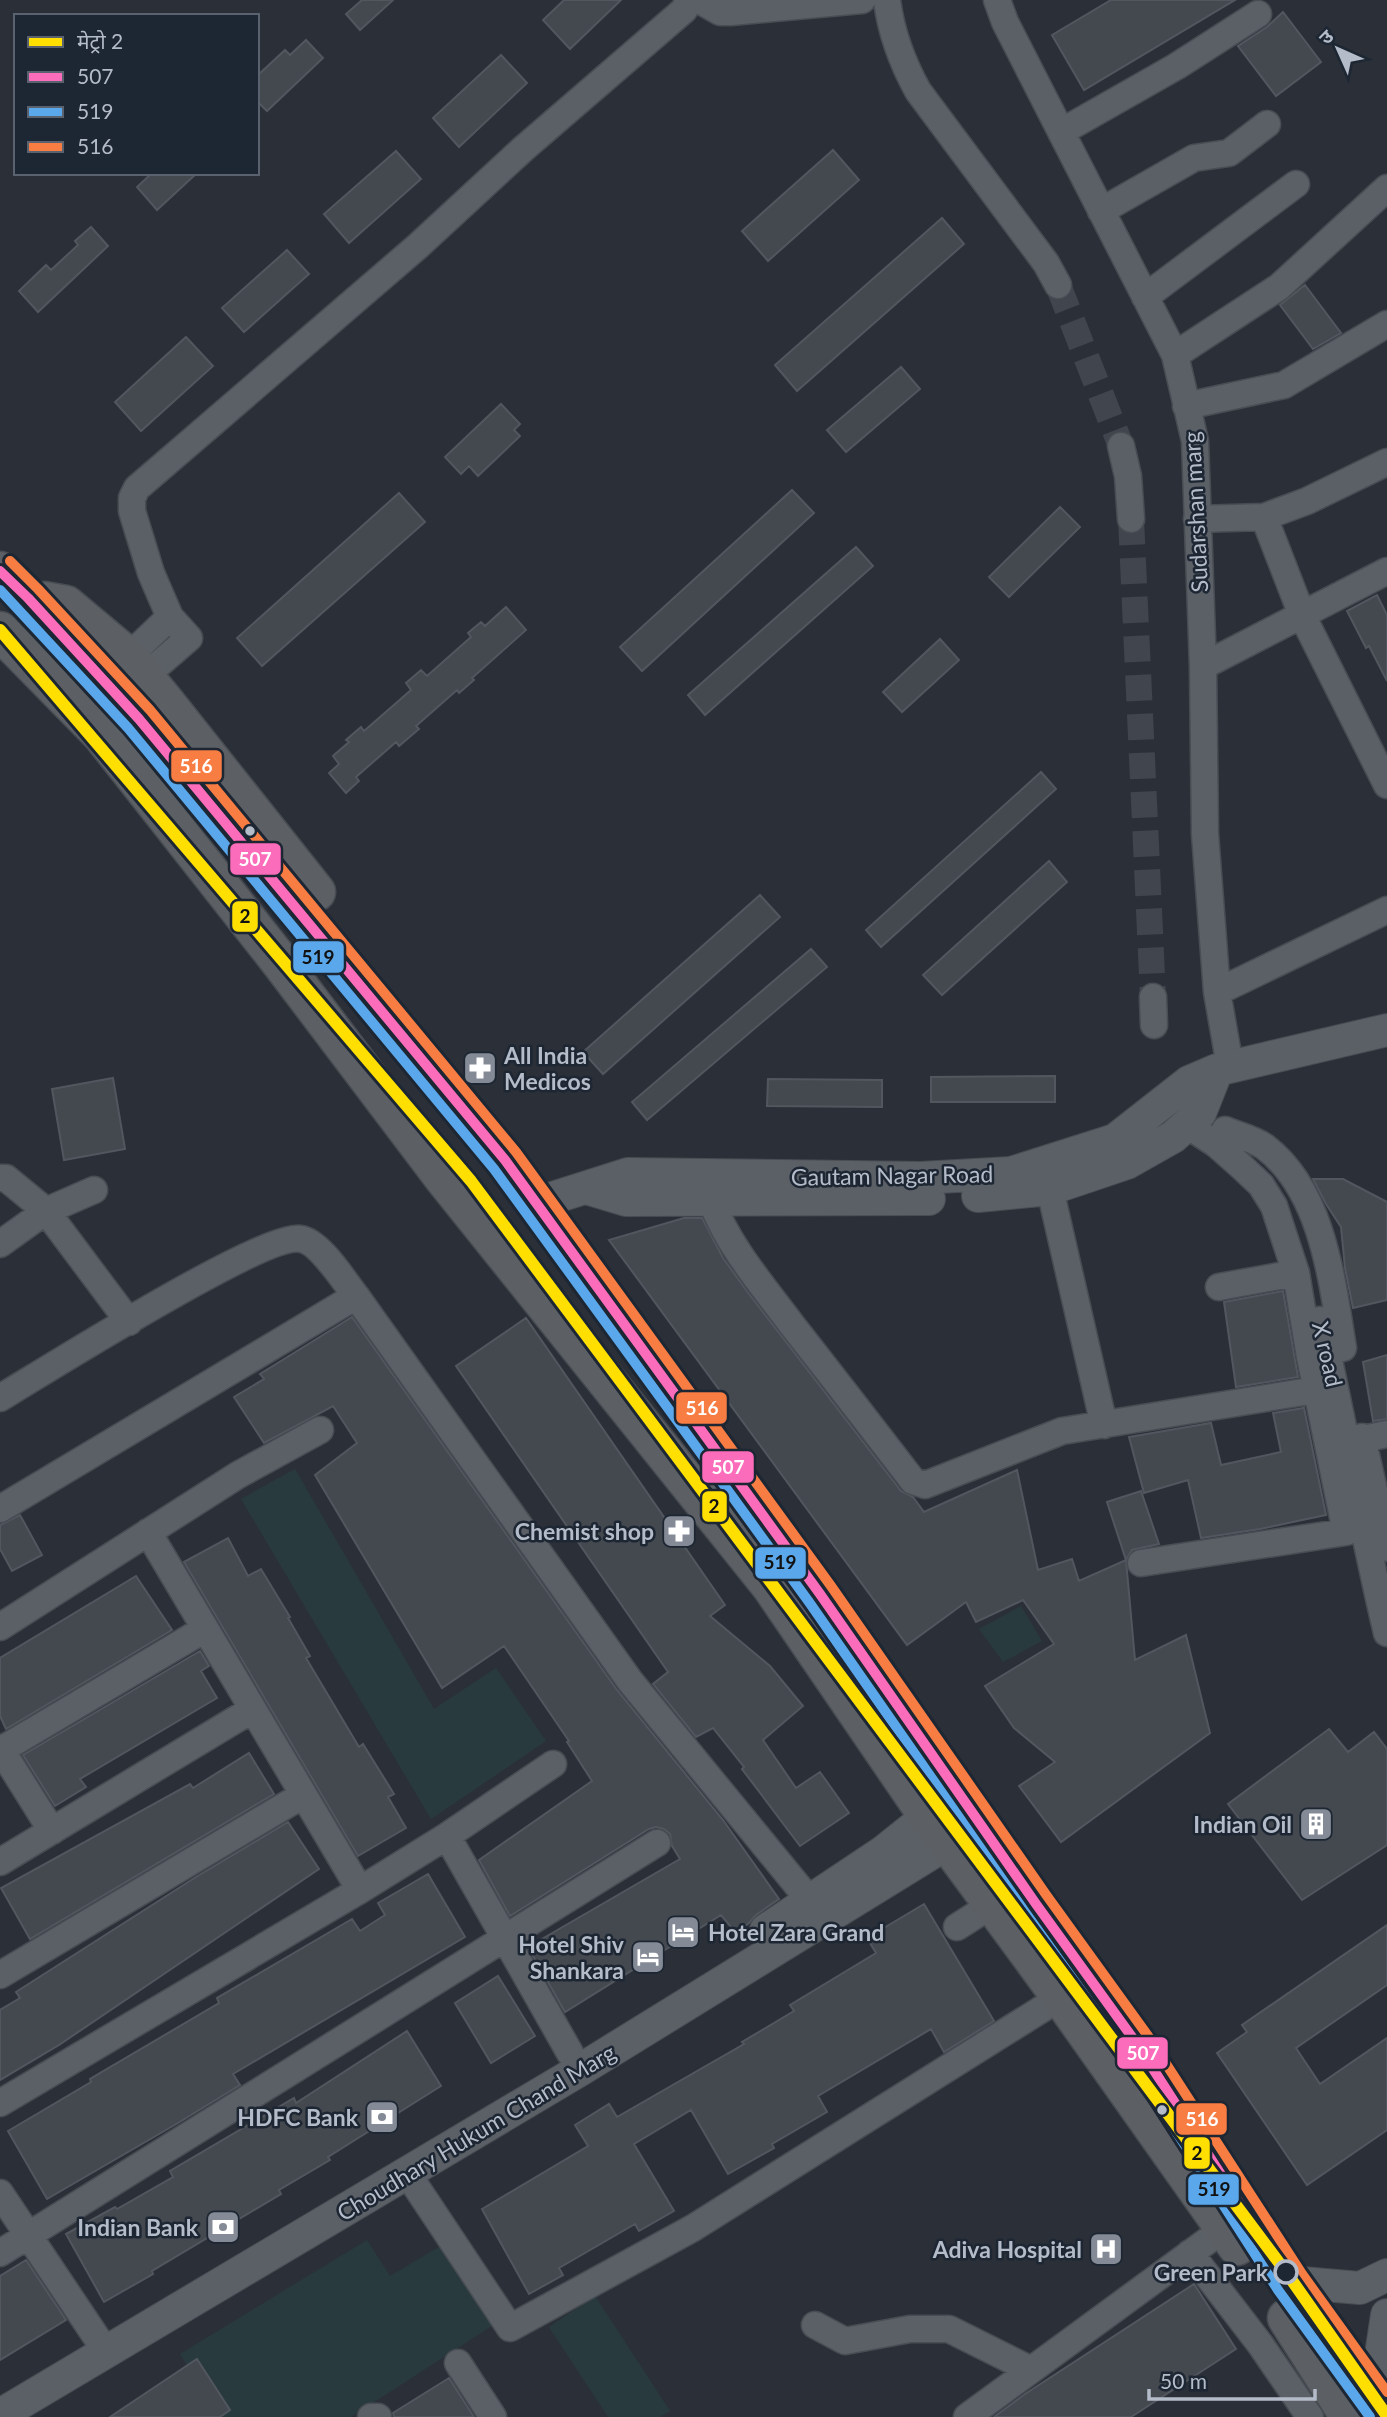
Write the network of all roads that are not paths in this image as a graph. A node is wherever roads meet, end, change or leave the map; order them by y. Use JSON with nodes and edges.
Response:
{"nodes":[{"id":1,"x":688,"y":0,"type":"edge"},
{"id":2,"x":699,"y":0,"type":"edge"},
{"id":3,"x":862,"y":0,"type":"edge"},
{"id":4,"x":887,"y":0,"type":"edge"},
{"id":5,"x":997,"y":0,"type":"edge"},
{"id":6,"x":1258,"y":14,"type":"dead end"},
{"id":7,"x":1267,"y":124,"type":"dead end"},
{"id":8,"x":1061,"y":132,"type":"junction"},
{"id":9,"x":1296,"y":184,"type":"dead end"},
{"id":10,"x":1387,"y":188,"type":"edge"},
{"id":11,"x":1101,"y":211,"type":"junction"},
{"id":12,"x":1058,"y":285,"type":"tunnel mouth"},
{"id":13,"x":1145,"y":297,"type":"junction"},
{"id":14,"x":1384,"y":332,"type":"edge"},
{"id":15,"x":1175,"y":355,"type":"junction"},
{"id":16,"x":1186,"y":406,"type":"junction"},
{"id":17,"x":1121,"y":446,"type":"tunnel mouth"},
{"id":18,"x":1387,"y":462,"type":"edge"},
{"id":19,"x":1264,"y":517,"type":"junction"},
{"id":20,"x":1131,"y":519,"type":"tunnel mouth"},
{"id":21,"x":1197,"y":519,"type":"junction"},
{"id":22,"x":0,"y":571,"type":"edge"},
{"id":23,"x":1387,"y":571,"type":"edge"},
{"id":24,"x":28,"y":598,"type":"junction"},
{"id":25,"x":1301,"y":615,"type":"junction"},
{"id":26,"x":170,"y":617,"type":"junction"},
{"id":27,"x":0,"y":631,"type":"edge"},
{"id":28,"x":1203,"y":666,"type":"junction"},
{"id":29,"x":145,"y":678,"type":"junction"},
{"id":30,"x":172,"y":760,"type":"junction"},
{"id":31,"x":1387,"y":785,"type":"edge"},
{"id":32,"x":1387,"y":910,"type":"edge"},
{"id":33,"x":1217,"y":992,"type":"junction"},
{"id":34,"x":1153,"y":997,"type":"tunnel mouth"},
{"id":35,"x":1154,"y":1025,"type":"dead end"},
{"id":36,"x":1387,"y":1030,"type":"edge"},
{"id":37,"x":1223,"y":1068,"type":"junction"},
{"id":38,"x":1204,"y":1123,"type":"junction"},
{"id":39,"x":490,"y":1143,"type":"junction"},
{"id":40,"x":0,"y":1178,"type":"edge"},
{"id":41,"x":586,"y":1188,"type":"junction"},
{"id":42,"x":1049,"y":1189,"type":"junction"},
{"id":43,"x":94,"y":1191,"type":"dead end"},
{"id":44,"x":711,"y":1200,"type":"junction"},
{"id":45,"x":537,"y":1203,"type":"junction"},
{"id":46,"x":46,"y":1212,"type":"junction"},
{"id":47,"x":0,"y":1244,"type":"edge"},
{"id":48,"x":1296,"y":1273,"type":"junction"},
{"id":49,"x":1219,"y":1287,"type":"dead end"},
{"id":50,"x":356,"y":1296,"type":"junction"},
{"id":51,"x":129,"y":1322,"type":"junction"},
{"id":52,"x":1316,"y":1390,"type":"junction"},
{"id":53,"x":0,"y":1398,"type":"edge"},
{"id":54,"x":1104,"y":1425,"type":"junction"},
{"id":55,"x":320,"y":1430,"type":"dead end"},
{"id":56,"x":1375,"y":1437,"type":"edge"},
{"id":57,"x":0,"y":1509,"type":"edge"},
{"id":58,"x":148,"y":1532,"type":"junction"},
{"id":59,"x":1387,"y":1548,"type":"edge"},
{"id":60,"x":1141,"y":1563,"type":"dead end"},
{"id":61,"x":0,"y":1627,"type":"edge"},
{"id":62,"x":205,"y":1629,"type":"junction"},
{"id":63,"x":1387,"y":1633,"type":"edge"},
{"id":64,"x":253,"y":1709,"type":"junction"},
{"id":65,"x":1,"y":1749,"type":"edge"},
{"id":66,"x":553,"y":1764,"type":"dead end"},
{"id":67,"x":303,"y":1795,"type":"junction"},
{"id":68,"x":938,"y":1829,"type":"junction"},
{"id":69,"x":52,"y":1831,"type":"junction"},
{"id":70,"x":447,"y":1836,"type":"junction"},
{"id":71,"x":657,"y":1843,"type":"dead end"},
{"id":72,"x":0,"y":1862,"type":"edge"},
{"id":73,"x":360,"y":1890,"type":"junction"},
{"id":74,"x":811,"y":1902,"type":"junction"},
{"id":75,"x":993,"y":1904,"type":"junction"},
{"id":76,"x":957,"y":1927,"type":"dead end"},
{"id":77,"x":504,"y":1936,"type":"junction"},
{"id":78,"x":0,"y":1975,"type":"edge"},
{"id":79,"x":1061,"y":1997,"type":"junction"},
{"id":80,"x":570,"y":2053,"type":"junction"},
{"id":81,"x":0,"y":2103,"type":"edge"},
{"id":82,"x":408,"y":2173,"type":"junction"},
{"id":83,"x":0,"y":2193,"type":"edge"},
{"id":84,"x":1225,"y":2228,"type":"junction"},
{"id":85,"x":29,"y":2236,"type":"junction"},
{"id":86,"x":0,"y":2253,"type":"edge"},
{"id":87,"x":1190,"y":2253,"type":"junction"},
{"id":88,"x":1387,"y":2275,"type":"edge"},
{"id":89,"x":1290,"y":2281,"type":"junction"},
{"id":90,"x":1387,"y":2315,"type":"edge"},
{"id":91,"x":814,"y":2325,"type":"dead end"},
{"id":92,"x":101,"y":2344,"type":"junction"},
{"id":93,"x":458,"y":2362,"type":"dead end"},
{"id":94,"x":1031,"y":2370,"type":"junction"},
{"id":95,"x":0,"y":2391,"type":"edge"},
{"id":96,"x":1373,"y":2414,"type":"edge"},
{"id":97,"x":0,"y":2415,"type":"edge"},
{"id":98,"x":371,"y":2417,"type":"edge"},
{"id":99,"x":378,"y":2417,"type":"edge"},
{"id":100,"x":493,"y":2417,"type":"edge"},
{"id":101,"x":967,"y":2417,"type":"edge"},
{"id":102,"x":1310,"y":2417,"type":"edge"}],
"edges":[{"from":1,"to":26,"type":"street"},
{"from":2,"to":3,"type":"street"},
{"from":4,"to":12,"type":"street"},
{"from":5,"to":8,"type":"street","name":"Sudarshan marg"},
{"from":6,"to":8,"type":"street"},
{"from":7,"to":11,"type":"street"},
{"from":8,"to":11,"type":"street","name":"Sudarshan marg"},
{"from":9,"to":13,"type":"street"},
{"from":10,"to":15,"type":"street"},
{"from":11,"to":13,"type":"street","name":"Sudarshan marg"},
{"from":13,"to":15,"type":"street","name":"Sudarshan marg"},
{"from":14,"to":16,"type":"street"},
{"from":15,"to":16,"type":"street","name":"Sudarshan marg"},
{"from":16,"to":21,"type":"street","name":"Sudarshan marg"},
{"from":17,"to":20,"type":"street"},
{"from":18,"to":19,"type":"street"},
{"from":19,"to":21,"type":"street"},
{"from":19,"to":25,"type":"street"},
{"from":21,"to":28,"type":"street","name":"Sudarshan marg"},
{"from":22,"to":24,"type":"highway"},
{"from":23,"to":25,"type":"street"},
{"from":24,"to":29,"type":"highway"},
{"from":24,"to":30,"type":"highway"},
{"from":25,"to":28,"type":"street"},
{"from":25,"to":31,"type":"street"},
{"from":26,"to":29,"type":"street"},
{"from":26,"to":29,"type":"street"},
{"from":27,"to":68,"type":"highway"},
{"from":28,"to":33,"type":"street","name":"Sudarshan marg"},
{"from":29,"to":30,"type":"highway"},
{"from":29,"to":39,"type":"highway"},
{"from":30,"to":39,"type":"highway"},
{"from":32,"to":33,"type":"street"},
{"from":33,"to":37,"type":"street","name":"Sudarshan marg"},
{"from":34,"to":35,"type":"street"},
{"from":36,"to":37,"type":"street","name":"Gautam Nagar Road"},
{"from":37,"to":38,"type":"street"},
{"from":37,"to":41,"type":"street","name":"Gautam Nagar Road"},
{"from":38,"to":42,"type":"street"},
{"from":38,"to":48,"type":"street"},
{"from":38,"to":56,"type":"street"},
{"from":38,"to":63,"type":"street","name":"X road"},
{"from":39,"to":45,"type":"highway"},
{"from":40,"to":46,"type":"street"},
{"from":41,"to":44,"type":"street"},
{"from":41,"to":45,"type":"street","name":"Gautam Nagar Road"},
{"from":42,"to":44,"type":"street"},
{"from":42,"to":54,"type":"street"},
{"from":43,"to":46,"type":"street"},
{"from":44,"to":54,"type":"street"},
{"from":45,"to":89,"type":"highway"},
{"from":46,"to":47,"type":"street"},
{"from":46,"to":51,"type":"street"},
{"from":48,"to":49,"type":"street"},
{"from":48,"to":52,"type":"street"},
{"from":50,"to":51,"type":"street"},
{"from":50,"to":57,"type":"street"},
{"from":50,"to":74,"type":"street"},
{"from":51,"to":53,"type":"street"},
{"from":52,"to":54,"type":"street"},
{"from":52,"to":60,"type":"street"},
{"from":55,"to":58,"type":"street"},
{"from":56,"to":59,"type":"street"},
{"from":58,"to":61,"type":"street"},
{"from":58,"to":62,"type":"street"},
{"from":62,"to":64,"type":"street"},
{"from":62,"to":65,"type":"street"},
{"from":64,"to":67,"type":"street"},
{"from":64,"to":69,"type":"street"},
{"from":65,"to":69,"type":"street"},
{"from":66,"to":70,"type":"street"},
{"from":67,"to":73,"type":"street"},
{"from":67,"to":78,"type":"street"},
{"from":68,"to":74,"type":"street","name":"Choudhary Hukum Chand Marg"},
{"from":68,"to":75,"type":"highway"},
{"from":68,"to":82,"type":"street","name":"Choudhary Hukum Chand Marg"},
{"from":69,"to":72,"type":"street"},
{"from":70,"to":73,"type":"street"},
{"from":70,"to":77,"type":"street"},
{"from":71,"to":77,"type":"street"},
{"from":73,"to":81,"type":"street"},
{"from":74,"to":80,"type":"street","name":"Choudhary Hukum Chand Marg"},
{"from":75,"to":76,"type":"street"},
{"from":75,"to":79,"type":"highway"},
{"from":77,"to":80,"type":"street"},
{"from":77,"to":85,"type":"street"},
{"from":79,"to":82,"type":"street"},
{"from":79,"to":84,"type":"highway"},
{"from":80,"to":92,"type":"street","name":"Choudhary Hukum Chand Marg"},
{"from":82,"to":92,"type":"street","name":"Choudhary Hukum Chand Marg"},
{"from":83,"to":85,"type":"street"},
{"from":84,"to":87,"type":"street"},
{"from":84,"to":96,"type":"highway"},
{"from":85,"to":86,"type":"street"},
{"from":85,"to":92,"type":"street"},
{"from":87,"to":94,"type":"street"},
{"from":87,"to":102,"type":"street"},
{"from":88,"to":89,"type":"street"},
{"from":89,"to":96,"type":"highway"},
{"from":90,"to":96,"type":"street"},
{"from":91,"to":94,"type":"street"},
{"from":92,"to":95,"type":"street","name":"Choudhary Hukum Chand Marg"},
{"from":92,"to":97,"type":"street","name":"Choudhary Hukum Chand Marg"},
{"from":93,"to":100,"type":"street"},
{"from":94,"to":101,"type":"street"},
{"from":98,"to":99,"type":"street"}]}
